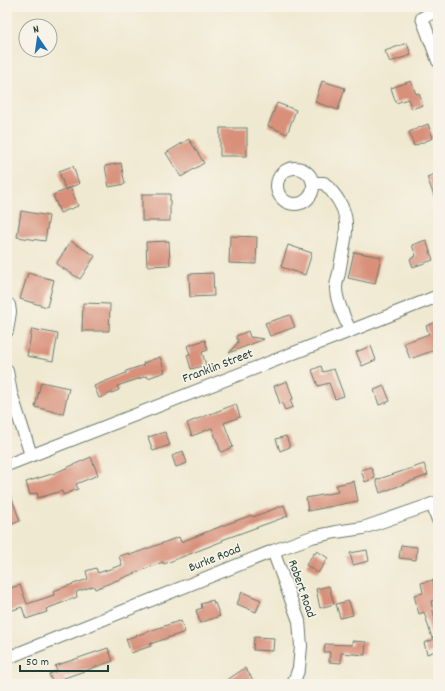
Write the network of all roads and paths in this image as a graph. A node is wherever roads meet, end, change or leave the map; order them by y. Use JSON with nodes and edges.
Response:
{"nodes":[{"id":1,"x":438,"y":10,"type":"edge"},
{"id":2,"x":438,"y":61,"type":"edge"},
{"id":3,"x":313,"y":183,"type":"dead end"},
{"id":4,"x":438,"y":296,"type":"edge"},
{"id":5,"x":7,"y":305,"type":"edge"},
{"id":6,"x":7,"y":328,"type":"edge"},
{"id":7,"x":350,"y":331,"type":"junction"},
{"id":8,"x":7,"y":371,"type":"edge"},
{"id":9,"x":31,"y":455,"type":"junction"},
{"id":10,"x":7,"y":465,"type":"edge"},
{"id":11,"x":435,"y":503,"type":"edge"},
{"id":12,"x":438,"y":520,"type":"edge"},
{"id":13,"x":273,"y":551,"type":"junction"},
{"id":14,"x":7,"y":658,"type":"edge"},
{"id":15,"x":293,"y":684,"type":"edge"}],
"edges":[{"from":1,"to":2,"type":"street"},
{"from":3,"to":7,"type":"street"},
{"from":4,"to":7,"type":"street","name":"Franklin Street"},
{"from":5,"to":6,"type":"street"},
{"from":7,"to":9,"type":"street","name":"Franklin Street"},
{"from":8,"to":9,"type":"street"},
{"from":9,"to":10,"type":"street","name":"Franklin Street"},
{"from":11,"to":12,"type":"street"},
{"from":11,"to":13,"type":"street","name":"Burke Road"},
{"from":13,"to":14,"type":"street","name":"Burke Road"},
{"from":13,"to":15,"type":"street","name":"Robert Road"}]}
